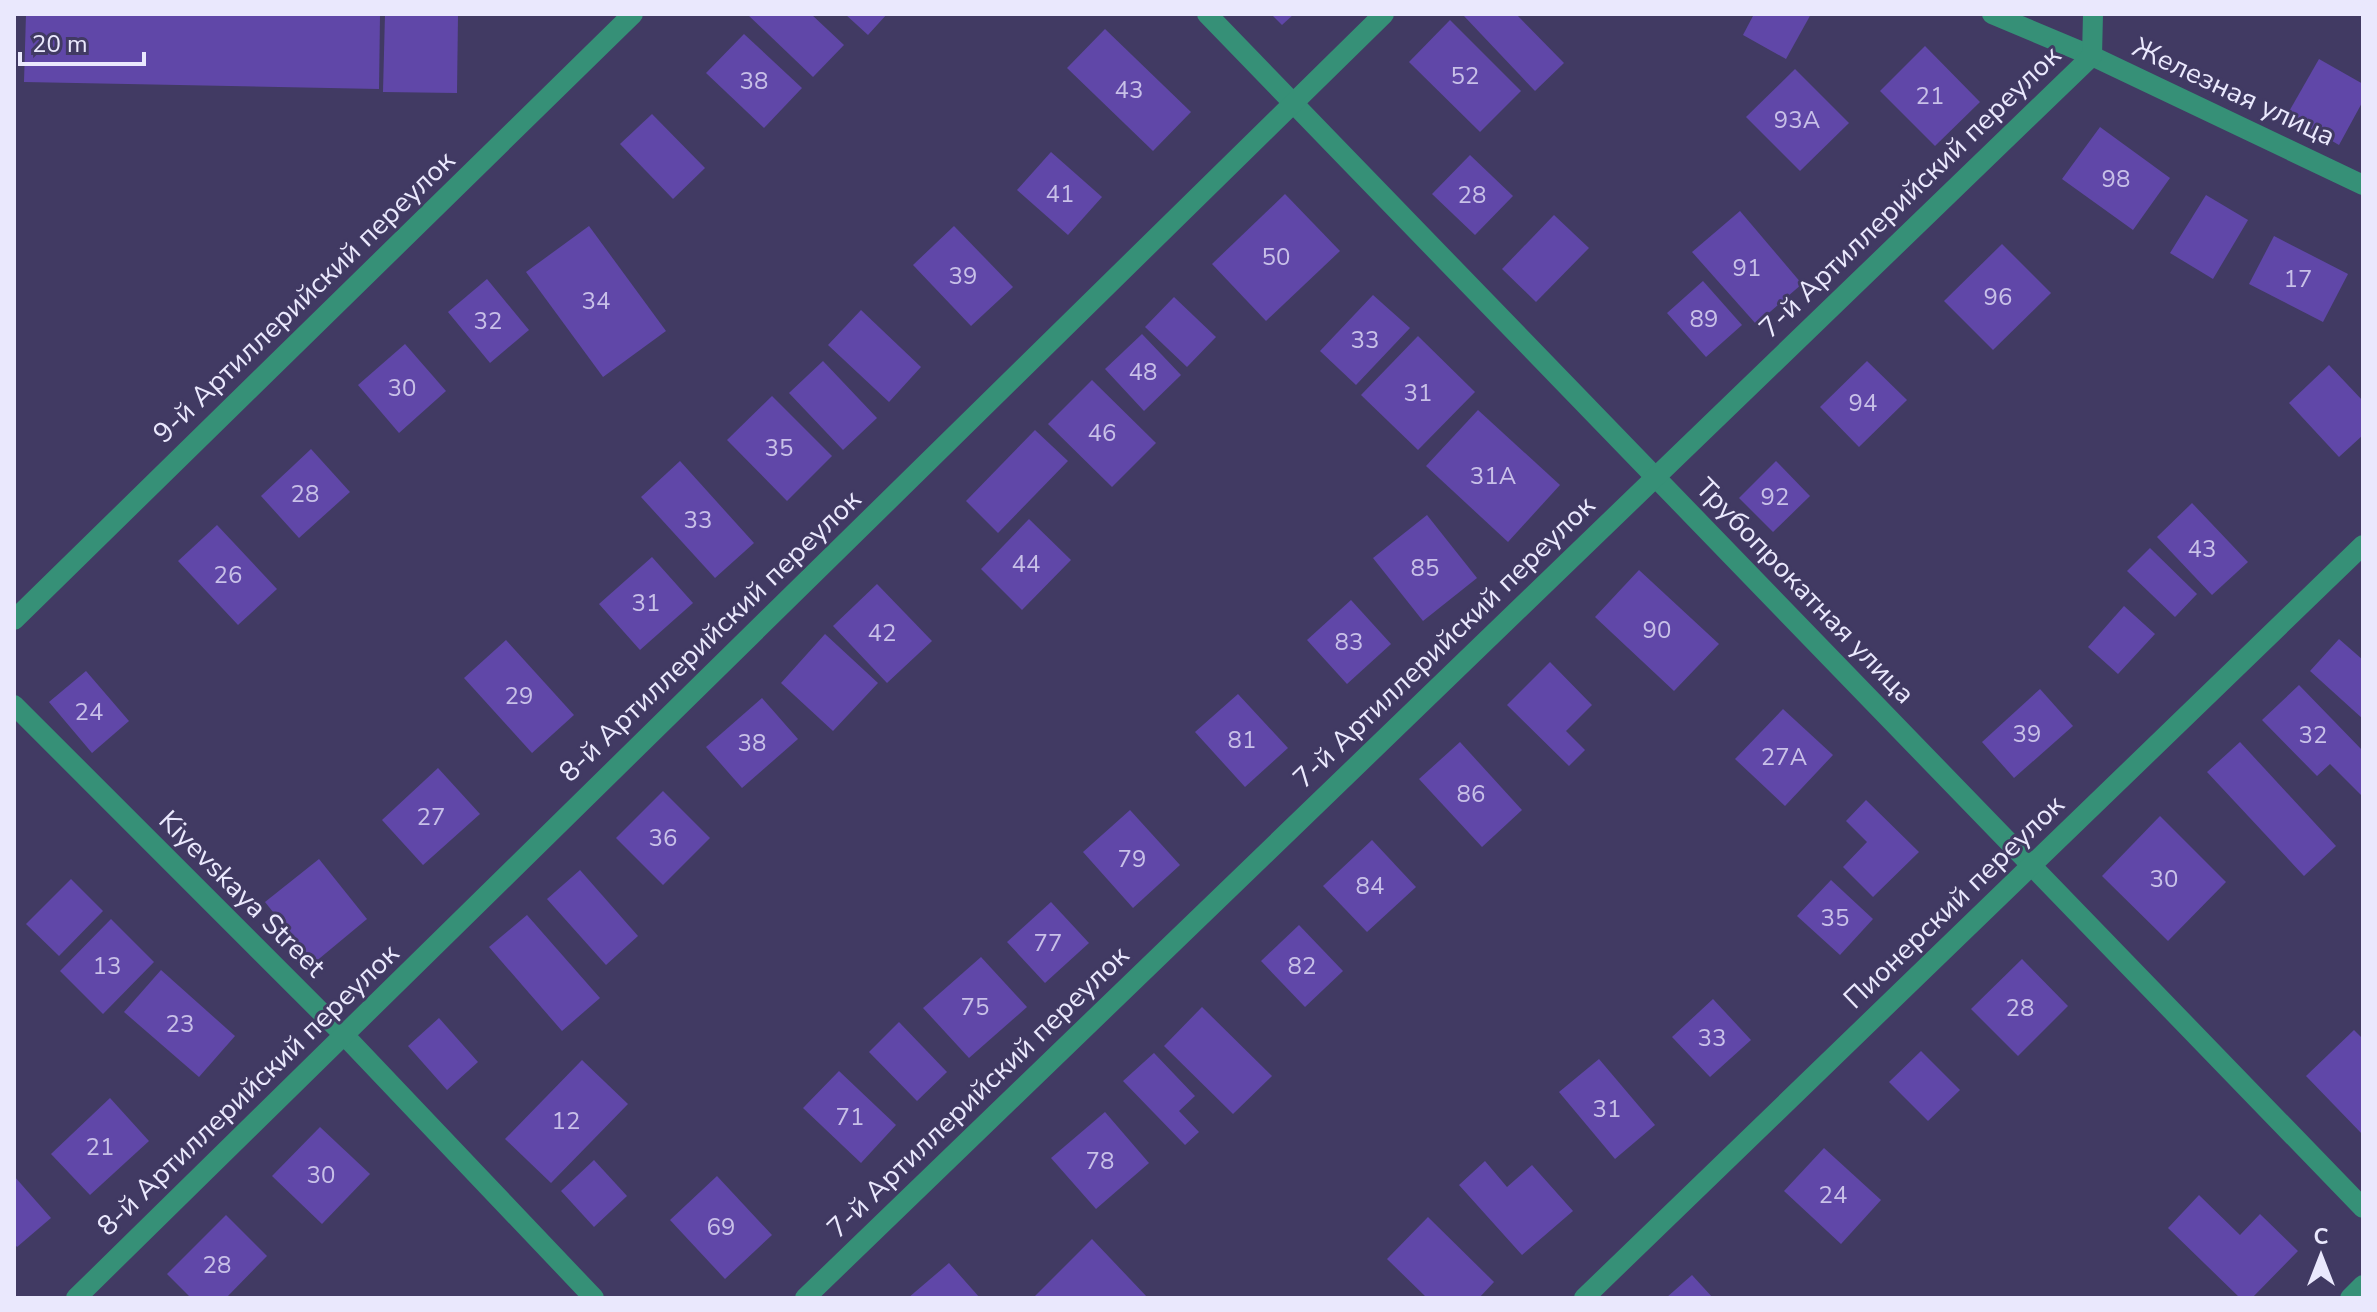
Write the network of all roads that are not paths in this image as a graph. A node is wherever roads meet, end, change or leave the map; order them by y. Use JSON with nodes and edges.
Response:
{"nodes":[{"id":1,"x":633,"y":14,"type":"edge"},
{"id":2,"x":1207,"y":14,"type":"edge"},
{"id":3,"x":1384,"y":14,"type":"edge"},
{"id":4,"x":1992,"y":14,"type":"edge"},
{"id":5,"x":2093,"y":14,"type":"edge"},
{"id":6,"x":2092,"y":56,"type":"junction"},
{"id":7,"x":1293,"y":103,"type":"junction"},
{"id":8,"x":2363,"y":185,"type":"edge"},
{"id":9,"x":1655,"y":477,"type":"junction"},
{"id":10,"x":2363,"y":545,"type":"edge"},
{"id":11,"x":14,"y":620,"type":"edge"},
{"id":12,"x":14,"y":705,"type":"edge"},
{"id":13,"x":2032,"y":866,"type":"junction"},
{"id":14,"x":344,"y":1035,"type":"junction"},
{"id":15,"x":2363,"y":1208,"type":"edge"},
{"id":16,"x":2363,"y":1285,"type":"edge"},
{"id":17,"x":76,"y":1298,"type":"edge"},
{"id":18,"x":594,"y":1298,"type":"edge"},
{"id":19,"x":805,"y":1298,"type":"edge"},
{"id":20,"x":1584,"y":1298,"type":"edge"},
{"id":21,"x":2350,"y":1298,"type":"edge"}],
"edges":[{"from":1,"to":11,"type":"street","name":"9-й Артиллерийский переулок"},
{"from":2,"to":7,"type":"street","name":"Трубопрокатная улица"},
{"from":3,"to":7,"type":"street","name":"8-й Артиллерийский переулок"},
{"from":4,"to":6,"type":"street","name":"Железная улица"},
{"from":5,"to":6,"type":"street","name":"7-й Артиллерийский переулок"},
{"from":6,"to":8,"type":"street","name":"Железная улица"},
{"from":6,"to":9,"type":"street","name":"7-й Артиллерийский переулок"},
{"from":7,"to":9,"type":"street","name":"Трубопрокатная улица"},
{"from":7,"to":14,"type":"street","name":"8-й Артиллерийский переулок"},
{"from":9,"to":13,"type":"street","name":"Трубопрокатная улица"},
{"from":9,"to":19,"type":"street","name":"7-й Артиллерийский переулок"},
{"from":10,"to":13,"type":"street","name":"Пионерский переулок"},
{"from":12,"to":14,"type":"street","name":"Kiyevskaya Street"},
{"from":13,"to":15,"type":"street","name":"Трубопрокатная улица"},
{"from":13,"to":20,"type":"street","name":"Пионерский переулок"},
{"from":14,"to":17,"type":"street","name":"8-й Артиллерийский переулок"},
{"from":14,"to":18,"type":"street","name":"Kiyevskaya Street"},
{"from":16,"to":21,"type":"street"}]}
